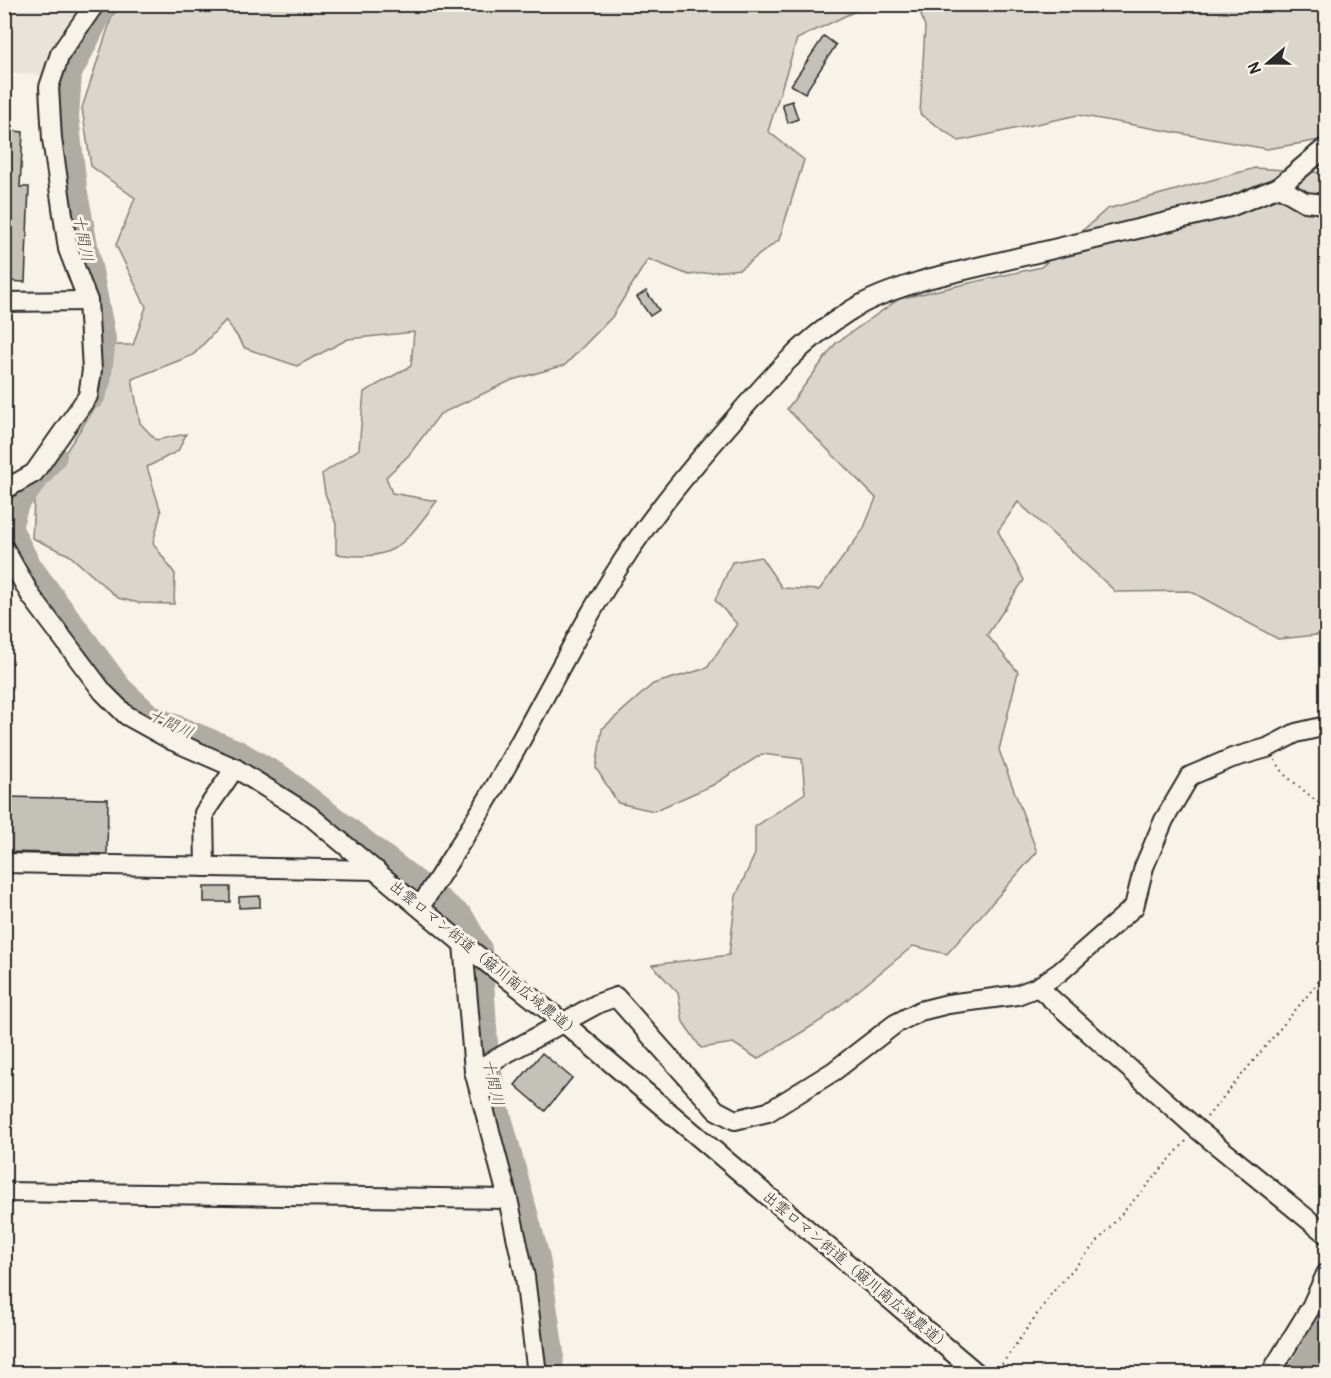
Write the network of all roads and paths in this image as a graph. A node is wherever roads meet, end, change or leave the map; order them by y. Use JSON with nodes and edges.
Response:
{"nodes":[{"id":1,"x":95,"y":4,"type":"edge"},
{"id":2,"x":1326,"y":147,"type":"edge"},
{"id":3,"x":1279,"y":188,"type":"junction"},
{"id":4,"x":1326,"y":204,"type":"edge"},
{"id":5,"x":88,"y":301,"type":"junction"},
{"id":6,"x":4,"y":302,"type":"edge"},
{"id":7,"x":4,"y":490,"type":"edge"},
{"id":8,"x":4,"y":548,"type":"edge"},
{"id":9,"x":1326,"y":726,"type":"edge"},
{"id":10,"x":1267,"y":748,"type":"junction"},
{"id":11,"x":235,"y":768,"type":"junction"},
{"id":12,"x":1326,"y":809,"type":"edge"},
{"id":13,"x":4,"y":863,"type":"edge"},
{"id":14,"x":205,"y":867,"type":"junction"},
{"id":15,"x":376,"y":870,"type":"junction"},
{"id":16,"x":420,"y":907,"type":"junction"},
{"id":17,"x":463,"y":944,"type":"junction"},
{"id":18,"x":1326,"y":974,"type":"edge"},
{"id":19,"x":1038,"y":987,"type":"junction"},
{"id":20,"x":564,"y":1023,"type":"junction"},
{"id":21,"x":474,"y":1071,"type":"junction"},
{"id":22,"x":1197,"y":1129,"type":"junction"},
{"id":23,"x":4,"y":1192,"type":"edge"},
{"id":24,"x":508,"y":1199,"type":"junction"},
{"id":25,"x":1326,"y":1234,"type":"edge"},
{"id":26,"x":1326,"y":1274,"type":"edge"},
{"id":27,"x":537,"y":1374,"type":"edge"},
{"id":28,"x":978,"y":1374,"type":"edge"},
{"id":29,"x":994,"y":1374,"type":"edge"},
{"id":30,"x":1270,"y":1374,"type":"edge"}],
"edges":[{"from":1,"to":5,"type":"street"},
{"from":2,"to":3,"type":"street"},
{"from":3,"to":4,"type":"street"},
{"from":3,"to":16,"type":"street"},
{"from":5,"to":6,"type":"street"},
{"from":5,"to":7,"type":"street"},
{"from":8,"to":11,"type":"street","name":"出雲ロマン街道（簸川南広域農道）"},
{"from":9,"to":10,"type":"street"},
{"from":10,"to":12,"type":"path"},
{"from":10,"to":19,"type":"street"},
{"from":11,"to":14,"type":"street"},
{"from":11,"to":15,"type":"street","name":"出雲ロマン街道（簸川南広域農道）"},
{"from":13,"to":14,"type":"street"},
{"from":14,"to":15,"type":"street"},
{"from":15,"to":16,"type":"street","name":"出雲ロマン街道（簸川南広域農道）"},
{"from":16,"to":17,"type":"street","name":"出雲ロマン街道（簸川南広域農道）"},
{"from":17,"to":20,"type":"street","name":"出雲ロマン街道（簸川南広域農道）"},
{"from":17,"to":21,"type":"street"},
{"from":18,"to":22,"type":"path"},
{"from":19,"to":20,"type":"street"},
{"from":19,"to":22,"type":"street"},
{"from":20,"to":21,"type":"street"},
{"from":20,"to":28,"type":"street","name":"出雲ロマン街道（簸川南広域農道）"},
{"from":21,"to":24,"type":"street"},
{"from":22,"to":25,"type":"street"},
{"from":22,"to":29,"type":"path"},
{"from":23,"to":24,"type":"street"},
{"from":24,"to":27,"type":"street"},
{"from":26,"to":30,"type":"street"}]}
